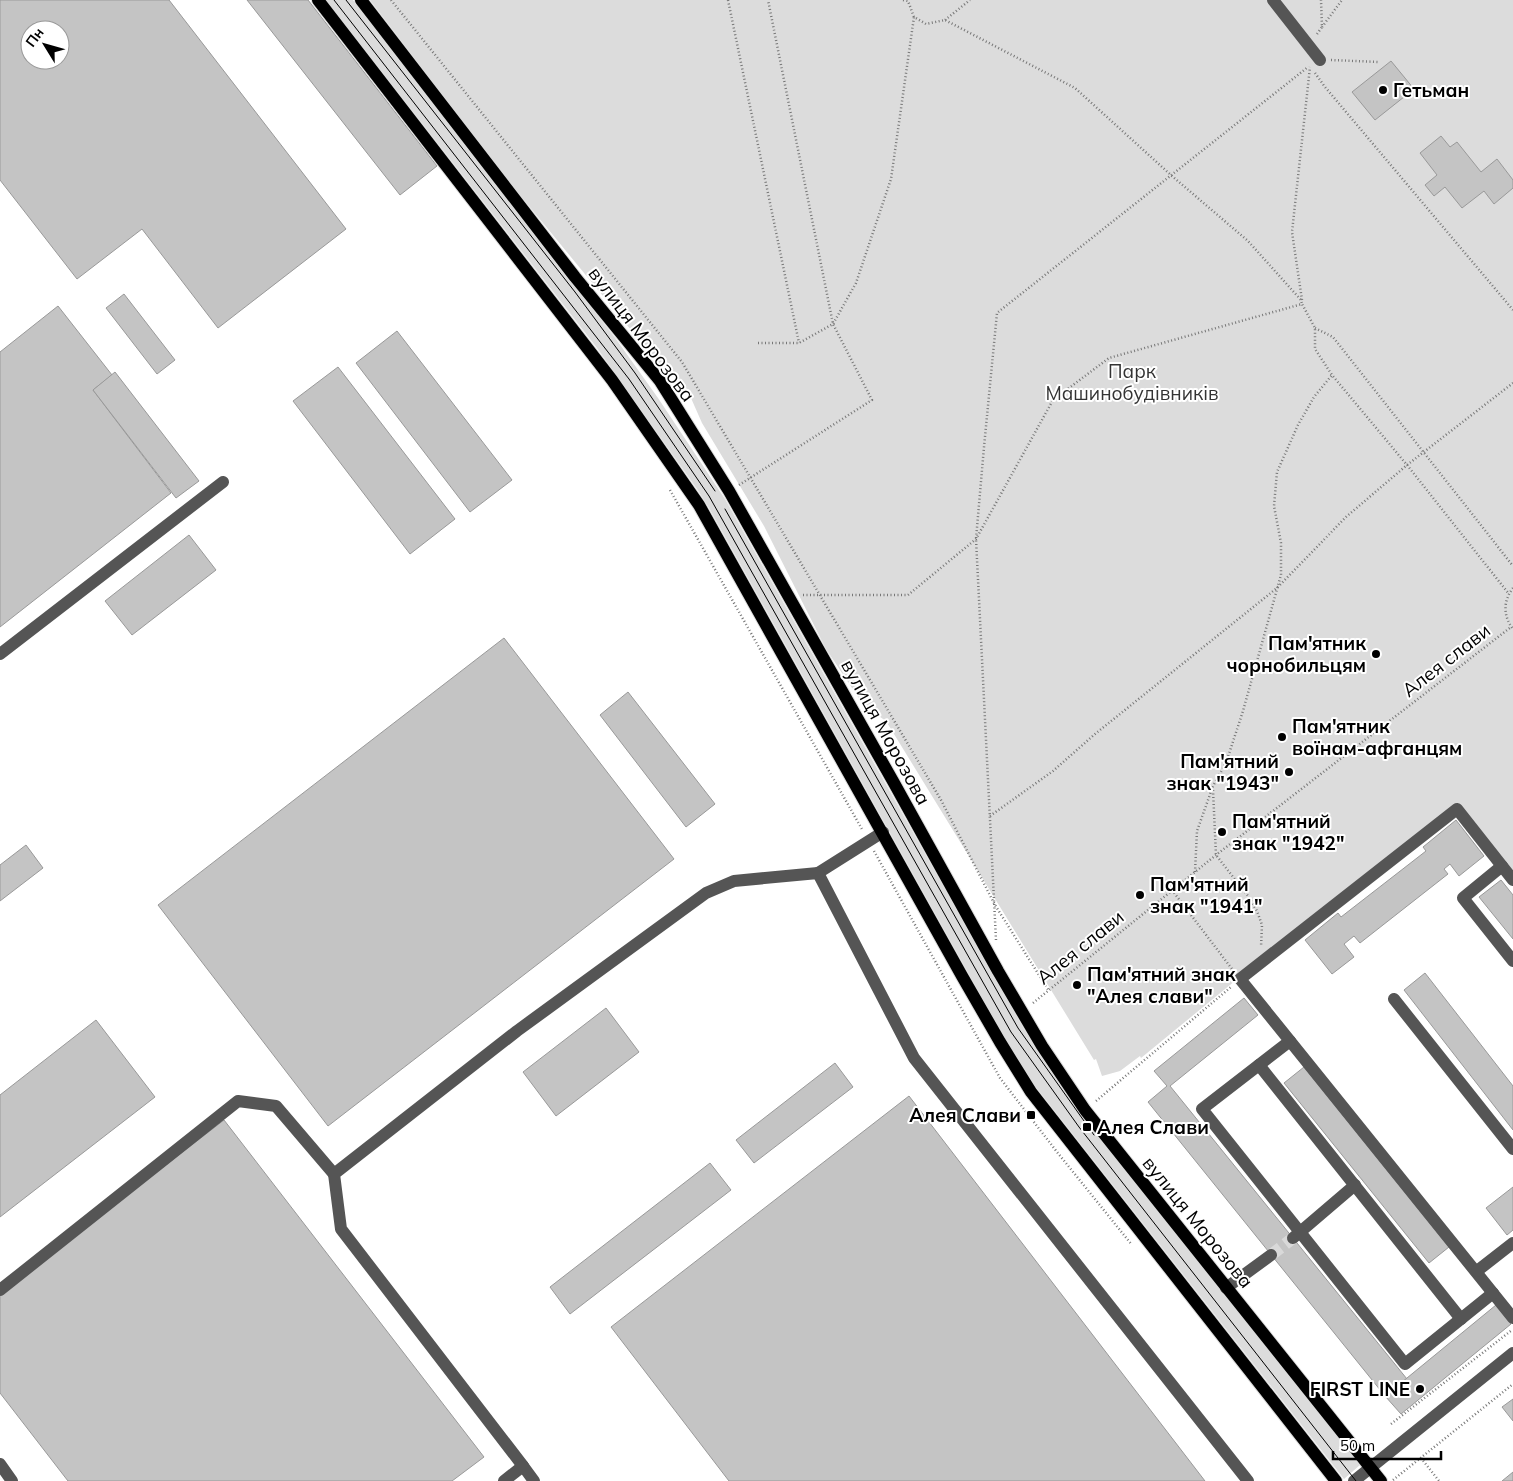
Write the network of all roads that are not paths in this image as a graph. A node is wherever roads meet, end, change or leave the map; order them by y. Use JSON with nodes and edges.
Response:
{"nodes":[{"id":1,"x":318,"y":0,"type":"edge"},
{"id":2,"x":360,"y":0,"type":"edge"},
{"id":3,"x":1273,"y":0,"type":"edge"},
{"id":4,"x":1315,"y":63,"type":"road end"},
{"id":5,"x":223,"y":482,"type":"dead end"},
{"id":6,"x":0,"y":654,"type":"edge"},
{"id":7,"x":883,"y":832,"type":"junction"},
{"id":8,"x":1502,"y":866,"type":"junction"},
{"id":9,"x":818,"y":873,"type":"junction"},
{"id":10,"x":1513,"y":880,"type":"edge"},
{"id":11,"x":1513,"y":961,"type":"edge"},
{"id":12,"x":1394,"y":999,"type":"dead end"},
{"id":13,"x":1290,"y":1041,"type":"junction"},
{"id":14,"x":1259,"y":1065,"type":"junction"},
{"id":15,"x":1513,"y":1149,"type":"edge"},
{"id":16,"x":334,"y":1174,"type":"junction"},
{"id":17,"x":1356,"y":1186,"type":"junction"},
{"id":18,"x":1297,"y":1235,"type":"junction"},
{"id":19,"x":1513,"y":1243,"type":"edge"},
{"id":20,"x":1271,"y":1255,"type":"tunnel mouth"},
{"id":21,"x":1476,"y":1271,"type":"junction"},
{"id":22,"x":1226,"y":1288,"type":"junction"},
{"id":23,"x":0,"y":1290,"type":"edge"},
{"id":24,"x":1493,"y":1293,"type":"junction"},
{"id":25,"x":1513,"y":1318,"type":"edge"},
{"id":26,"x":1461,"y":1319,"type":"junction"},
{"id":27,"x":1513,"y":1353,"type":"edge"},
{"id":28,"x":0,"y":1464,"type":"edge"},
{"id":29,"x":523,"y":1466,"type":"junction"},
{"id":30,"x":1370,"y":1468,"type":"junction"},
{"id":31,"x":12,"y":1481,"type":"edge"},
{"id":32,"x":504,"y":1481,"type":"edge"},
{"id":33,"x":534,"y":1481,"type":"edge"},
{"id":34,"x":1248,"y":1481,"type":"edge"},
{"id":35,"x":1336,"y":1481,"type":"edge"},
{"id":36,"x":1354,"y":1481,"type":"edge"},
{"id":37,"x":1381,"y":1481,"type":"edge"}],
"edges":[{"from":1,"to":7,"type":"main road"},
{"from":2,"to":22,"type":"main road","name":"вулиця Морозова"},
{"from":3,"to":4,"type":"street"},
{"from":5,"to":6,"type":"street"},
{"from":7,"to":9,"type":"street"},
{"from":7,"to":35,"type":"main road"},
{"from":8,"to":10,"type":"street"},
{"from":8,"to":11,"type":"street"},
{"from":8,"to":13,"type":"street"},
{"from":9,"to":16,"type":"street"},
{"from":9,"to":34,"type":"street"},
{"from":12,"to":15,"type":"street"},
{"from":13,"to":14,"type":"street"},
{"from":13,"to":21,"type":"street"},
{"from":14,"to":17,"type":"street"},
{"from":14,"to":18,"type":"street"},
{"from":16,"to":23,"type":"street"},
{"from":16,"to":29,"type":"street"},
{"from":17,"to":18,"type":"street"},
{"from":17,"to":26,"type":"street"},
{"from":18,"to":26,"type":"street"},
{"from":19,"to":21,"type":"street"},
{"from":20,"to":22,"type":"street"},
{"from":21,"to":24,"type":"street"},
{"from":22,"to":30,"type":"main road","name":"вулиця Морозова"},
{"from":24,"to":25,"type":"street"},
{"from":24,"to":26,"type":"street"},
{"from":27,"to":30,"type":"street"},
{"from":28,"to":31,"type":"street"},
{"from":29,"to":32,"type":"street"},
{"from":29,"to":33,"type":"street"},
{"from":30,"to":36,"type":"street"},
{"from":30,"to":37,"type":"main road","name":"вулиця Морозова"}]}
